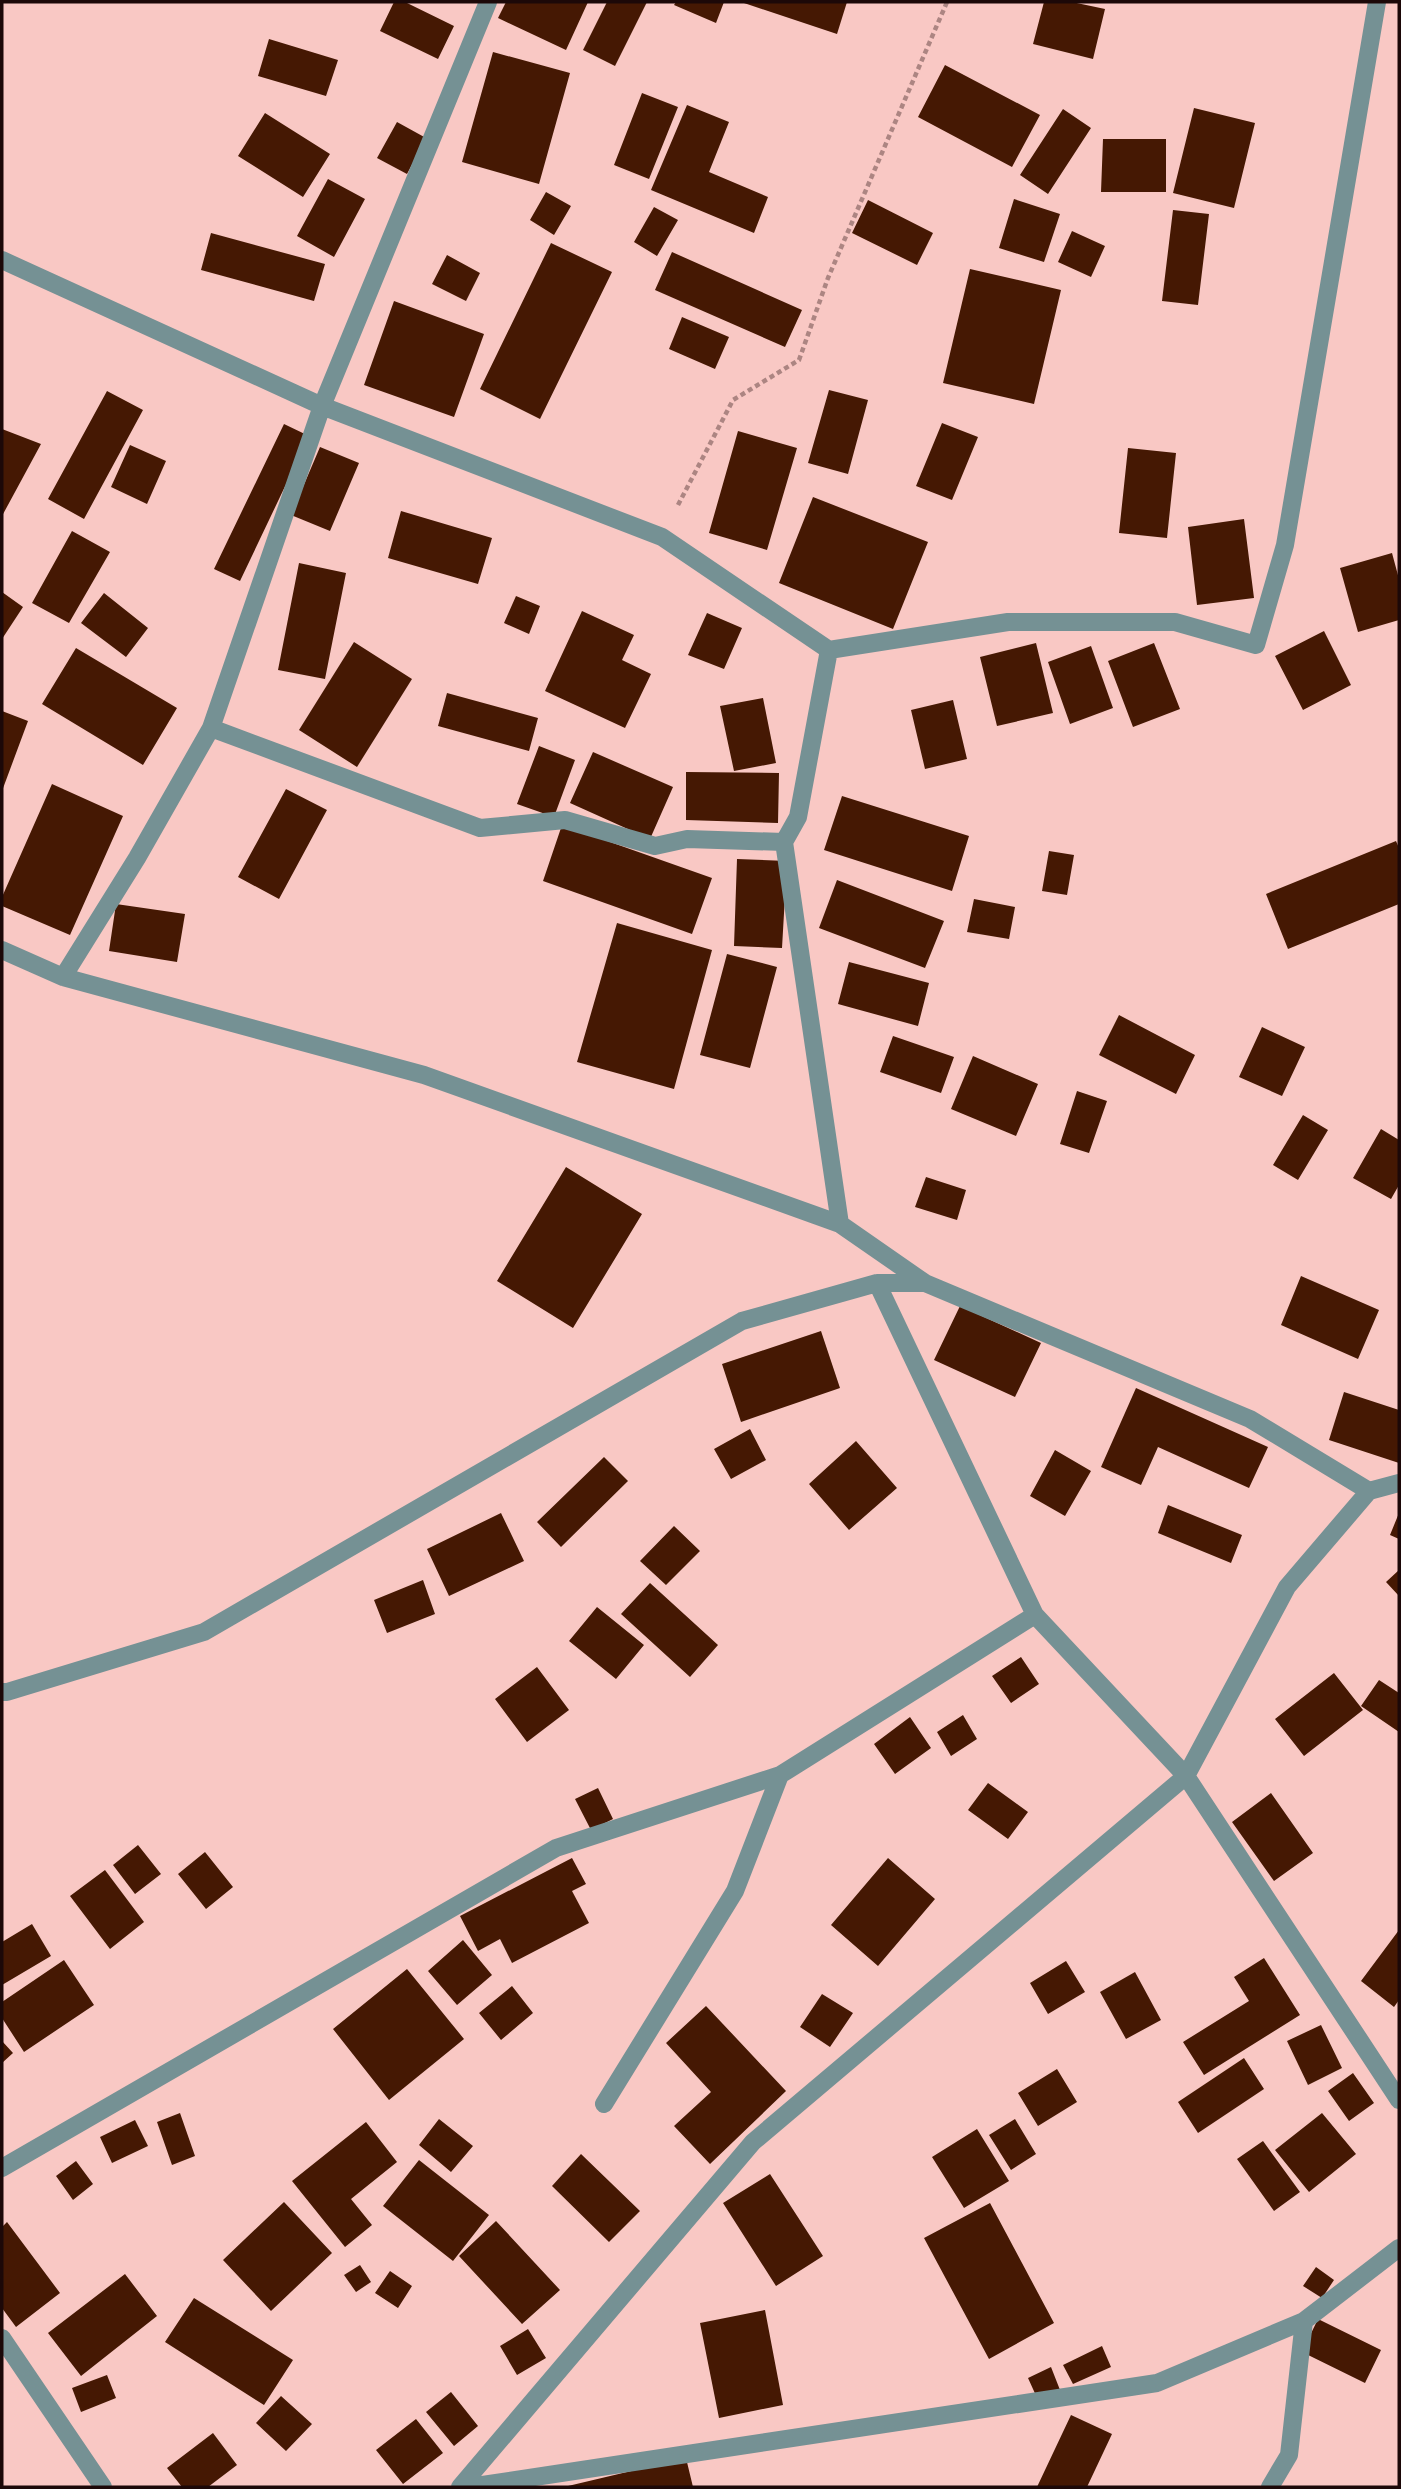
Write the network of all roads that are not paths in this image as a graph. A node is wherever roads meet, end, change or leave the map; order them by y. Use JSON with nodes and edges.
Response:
{"nodes":[{"id":1,"x":488,"y":2,"type":"edge"},
{"id":2,"x":1377,"y":2,"type":"edge"},
{"id":3,"x":2,"y":260,"type":"edge"},
{"id":4,"x":322,"y":406,"type":"junction"},
{"id":5,"x":829,"y":650,"type":"junction"},
{"id":6,"x":211,"y":728,"type":"junction"},
{"id":7,"x":784,"y":842,"type":"junction"},
{"id":8,"x":2,"y":950,"type":"edge"},
{"id":9,"x":62,"y":977,"type":"junction"},
{"id":10,"x":841,"y":1224,"type":"junction"},
{"id":11,"x":877,"y":1283,"type":"junction"},
{"id":12,"x":925,"y":1283,"type":"junction"},
{"id":13,"x":1399,"y":1483,"type":"edge"},
{"id":14,"x":1369,"y":1491,"type":"junction"},
{"id":15,"x":1035,"y":1615,"type":"junction"},
{"id":16,"x":2,"y":1692,"type":"edge"},
{"id":17,"x":780,"y":1775,"type":"junction"},
{"id":18,"x":1186,"y":1776,"type":"junction"},
{"id":19,"x":1393,"y":2072,"type":"edge"},
{"id":20,"x":1399,"y":2100,"type":"edge"},
{"id":21,"x":604,"y":2104,"type":"dead end"},
{"id":22,"x":2,"y":2168,"type":"edge"},
{"id":23,"x":1399,"y":2248,"type":"edge"},
{"id":24,"x":1304,"y":2321,"type":"junction"},
{"id":25,"x":2,"y":2338,"type":"edge"},
{"id":26,"x":103,"y":2487,"type":"edge"},
{"id":27,"x":460,"y":2487,"type":"edge"},
{"id":28,"x":469,"y":2487,"type":"edge"},
{"id":29,"x":1270,"y":2487,"type":"edge"}],
"edges":[{"from":1,"to":4,"type":"street"},
{"from":2,"to":5,"type":"street"},
{"from":3,"to":4,"type":"street"},
{"from":4,"to":5,"type":"street"},
{"from":4,"to":6,"type":"street"},
{"from":5,"to":7,"type":"street"},
{"from":6,"to":7,"type":"street"},
{"from":6,"to":9,"type":"street"},
{"from":7,"to":10,"type":"street"},
{"from":8,"to":9,"type":"street"},
{"from":9,"to":10,"type":"street"},
{"from":10,"to":12,"type":"street"},
{"from":11,"to":12,"type":"street"},
{"from":11,"to":15,"type":"street"},
{"from":11,"to":16,"type":"street"},
{"from":12,"to":14,"type":"street"},
{"from":13,"to":14,"type":"street"},
{"from":14,"to":18,"type":"street"},
{"from":15,"to":17,"type":"street"},
{"from":15,"to":18,"type":"street"},
{"from":17,"to":21,"type":"street"},
{"from":17,"to":22,"type":"street"},
{"from":18,"to":19,"type":"street"},
{"from":18,"to":27,"type":"street"},
{"from":19,"to":20,"type":"street"},
{"from":23,"to":24,"type":"street"},
{"from":24,"to":28,"type":"street"},
{"from":24,"to":29,"type":"street"},
{"from":25,"to":26,"type":"street"}]}
